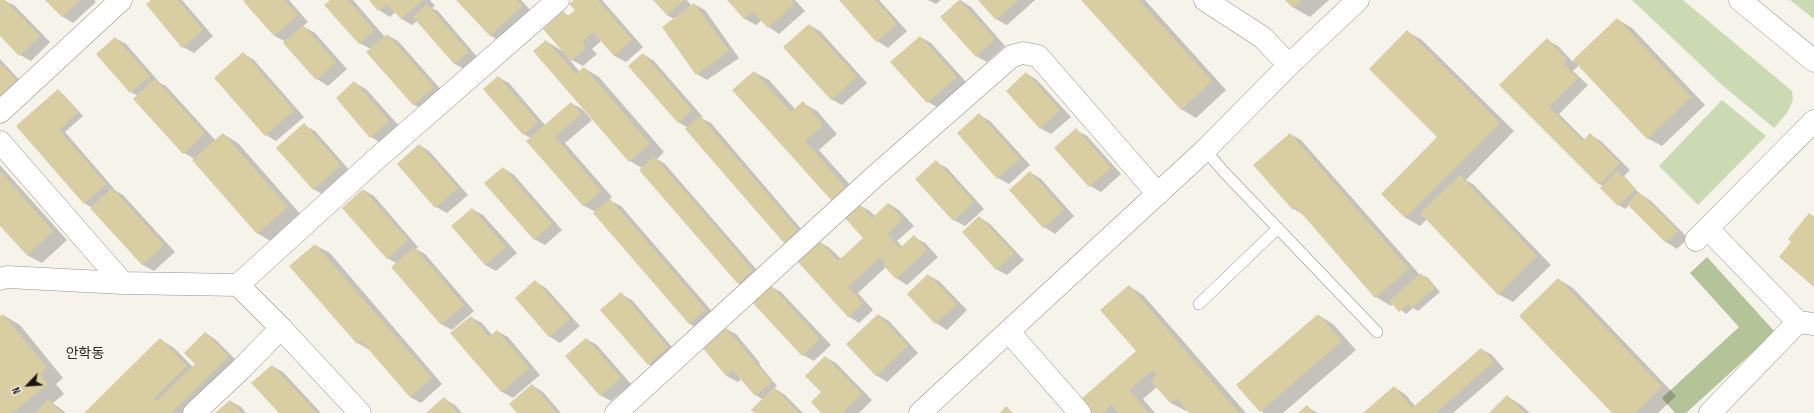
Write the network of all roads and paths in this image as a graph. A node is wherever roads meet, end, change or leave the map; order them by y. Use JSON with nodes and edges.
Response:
{"nodes":[{"id":1,"x":121,"y":0,"type":"edge"},
{"id":2,"x":558,"y":0,"type":"edge"},
{"id":3,"x":1205,"y":0,"type":"edge"},
{"id":4,"x":1358,"y":0,"type":"edge"},
{"id":5,"x":1740,"y":0,"type":"edge"},
{"id":6,"x":1814,"y":61,"type":"edge"},
{"id":7,"x":1289,"y":65,"type":"junction"},
{"id":8,"x":0,"y":112,"type":"edge"},
{"id":9,"x":1814,"y":121,"type":"edge"},
{"id":10,"x":0,"y":142,"type":"edge"},
{"id":11,"x":1205,"y":150,"type":"junction"},
{"id":12,"x":1158,"y":194,"type":"junction"},
{"id":13,"x":1278,"y":228,"type":"junction"},
{"id":14,"x":0,"y":279,"type":"edge"},
{"id":15,"x":122,"y":283,"type":"junction"},
{"id":16,"x":238,"y":285,"type":"junction"},
{"id":17,"x":1199,"y":304,"type":"dead end"},
{"id":18,"x":1806,"y":323,"type":"edge"},
{"id":19,"x":281,"y":328,"type":"junction"},
{"id":20,"x":1009,"y":332,"type":"junction"},
{"id":21,"x":1377,"y":332,"type":"dead end"},
{"id":22,"x":194,"y":413,"type":"edge"},
{"id":23,"x":360,"y":413,"type":"edge"},
{"id":24,"x":616,"y":413,"type":"edge"},
{"id":25,"x":920,"y":413,"type":"edge"},
{"id":26,"x":1080,"y":413,"type":"edge"},
{"id":27,"x":1710,"y":413,"type":"edge"}],
"edges":[{"from":1,"to":8,"type":"street"},
{"from":2,"to":16,"type":"street"},
{"from":3,"to":7,"type":"street"},
{"from":4,"to":7,"type":"street"},
{"from":5,"to":6,"type":"street"},
{"from":7,"to":11,"type":"street"},
{"from":9,"to":18,"type":"street"},
{"from":10,"to":15,"type":"street"},
{"from":11,"to":12,"type":"street"},
{"from":11,"to":13,"type":"lane"},
{"from":12,"to":20,"type":"street"},
{"from":12,"to":24,"type":"street"},
{"from":13,"to":17,"type":"lane"},
{"from":13,"to":21,"type":"lane"},
{"from":14,"to":15,"type":"street"},
{"from":15,"to":16,"type":"street"},
{"from":16,"to":19,"type":"street"},
{"from":18,"to":27,"type":"street"},
{"from":19,"to":22,"type":"street"},
{"from":19,"to":23,"type":"street"},
{"from":20,"to":25,"type":"street"},
{"from":20,"to":26,"type":"street"}]}
